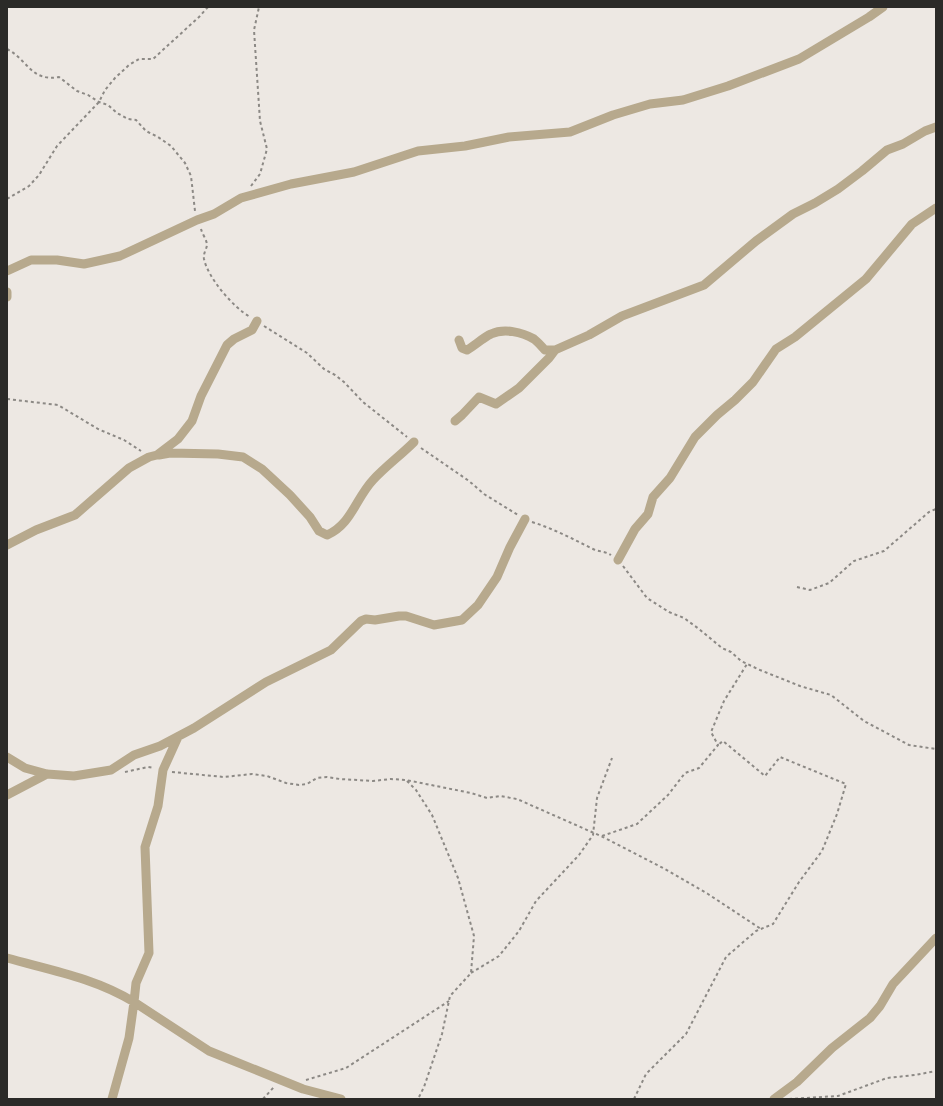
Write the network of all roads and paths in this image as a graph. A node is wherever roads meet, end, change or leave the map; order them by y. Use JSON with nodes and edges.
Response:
{"nodes":[{"id":1,"x":208,"y":7,"type":"edge"},
{"id":2,"x":259,"y":7,"type":"edge"},
{"id":3,"x":883,"y":7,"type":"edge"},
{"id":4,"x":7,"y":49,"type":"edge"},
{"id":5,"x":99,"y":102,"type":"junction"},
{"id":6,"x":936,"y":127,"type":"edge"},
{"id":7,"x":241,"y":198,"type":"junction"},
{"id":8,"x":7,"y":199,"type":"edge"},
{"id":9,"x":936,"y":208,"type":"edge"},
{"id":10,"x":197,"y":220,"type":"junction"},
{"id":11,"x":7,"y":271,"type":"edge"},
{"id":12,"x":7,"y":292,"type":"edge"},
{"id":13,"x":7,"y":297,"type":"edge"},
{"id":14,"x":257,"y":321,"type":"junction"},
{"id":15,"x":459,"y":340,"type":"dead end"},
{"id":16,"x":555,"y":350,"type":"junction"},
{"id":17,"x":7,"y":399,"type":"edge"},
{"id":18,"x":455,"y":420,"type":"dead end"},
{"id":19,"x":414,"y":442,"type":"junction"},
{"id":20,"x":153,"y":456,"type":"junction"},
{"id":21,"x":936,"y":509,"type":"edge"},
{"id":22,"x":525,"y":518,"type":"junction"},
{"id":23,"x":7,"y":544,"type":"edge"},
{"id":24,"x":618,"y":560,"type":"junction"},
{"id":25,"x":797,"y":587,"type":"dead end"},
{"id":26,"x":747,"y":664,"type":"junction"},
{"id":27,"x":178,"y":737,"type":"junction"},
{"id":28,"x":718,"y":744,"type":"junction"},
{"id":29,"x":936,"y":749,"type":"edge"},
{"id":30,"x":7,"y":758,"type":"edge"},
{"id":31,"x":612,"y":758,"type":"dead end"},
{"id":32,"x":110,"y":770,"type":"junction"},
{"id":33,"x":163,"y":770,"type":"junction"},
{"id":34,"x":47,"y":774,"type":"junction"},
{"id":35,"x":406,"y":780,"type":"junction"},
{"id":36,"x":7,"y":795,"type":"edge"},
{"id":37,"x":593,"y":833,"type":"junction"},
{"id":38,"x":601,"y":836,"type":"junction"},
{"id":39,"x":761,"y":929,"type":"junction"},
{"id":40,"x":936,"y":938,"type":"edge"},
{"id":41,"x":7,"y":958,"type":"edge"},
{"id":42,"x":471,"y":973,"type":"junction"},
{"id":43,"x":449,"y":1001,"type":"junction"},
{"id":44,"x":134,"y":1002,"type":"junction"},
{"id":45,"x":936,"y":1070,"type":"edge"},
{"id":46,"x":289,"y":1084,"type":"junction"},
{"id":47,"x":778,"y":1096,"type":"edge"},
{"id":48,"x":112,"y":1099,"type":"edge"},
{"id":49,"x":263,"y":1099,"type":"edge"},
{"id":50,"x":341,"y":1099,"type":"edge"},
{"id":51,"x":418,"y":1099,"type":"edge"},
{"id":52,"x":634,"y":1099,"type":"edge"}],
"edges":[{"from":1,"to":5,"type":"path"},
{"from":2,"to":7,"type":"path"},
{"from":3,"to":7,"type":"street"},
{"from":4,"to":5,"type":"path"},
{"from":5,"to":8,"type":"path"},
{"from":5,"to":10,"type":"path"},
{"from":6,"to":16,"type":"street"},
{"from":7,"to":10,"type":"street"},
{"from":9,"to":24,"type":"street"},
{"from":10,"to":11,"type":"street"},
{"from":10,"to":14,"type":"path"},
{"from":12,"to":13,"type":"street"},
{"from":14,"to":19,"type":"path"},
{"from":14,"to":20,"type":"street"},
{"from":15,"to":16,"type":"street"},
{"from":16,"to":18,"type":"street"},
{"from":17,"to":20,"type":"path"},
{"from":19,"to":20,"type":"street"},
{"from":19,"to":22,"type":"path"},
{"from":20,"to":23,"type":"street"},
{"from":21,"to":25,"type":"path"},
{"from":22,"to":24,"type":"path"},
{"from":22,"to":27,"type":"street"},
{"from":24,"to":26,"type":"path"},
{"from":26,"to":28,"type":"path"},
{"from":26,"to":29,"type":"path"},
{"from":27,"to":32,"type":"street"},
{"from":27,"to":33,"type":"street"},
{"from":28,"to":38,"type":"path"},
{"from":28,"to":39,"type":"path"},
{"from":30,"to":34,"type":"street"},
{"from":31,"to":37,"type":"path"},
{"from":32,"to":33,"type":"path"},
{"from":32,"to":34,"type":"street"},
{"from":33,"to":35,"type":"path"},
{"from":33,"to":44,"type":"street"},
{"from":34,"to":36,"type":"street"},
{"from":35,"to":37,"type":"path"},
{"from":35,"to":42,"type":"path"},
{"from":37,"to":38,"type":"path"},
{"from":37,"to":42,"type":"path"},
{"from":38,"to":39,"type":"path"},
{"from":39,"to":52,"type":"path"},
{"from":40,"to":47,"type":"street"},
{"from":41,"to":44,"type":"street"},
{"from":42,"to":43,"type":"path"},
{"from":43,"to":46,"type":"path"},
{"from":43,"to":51,"type":"path"},
{"from":44,"to":46,"type":"street"},
{"from":44,"to":48,"type":"street"},
{"from":45,"to":47,"type":"path"},
{"from":46,"to":49,"type":"path"},
{"from":46,"to":50,"type":"street"}]}
